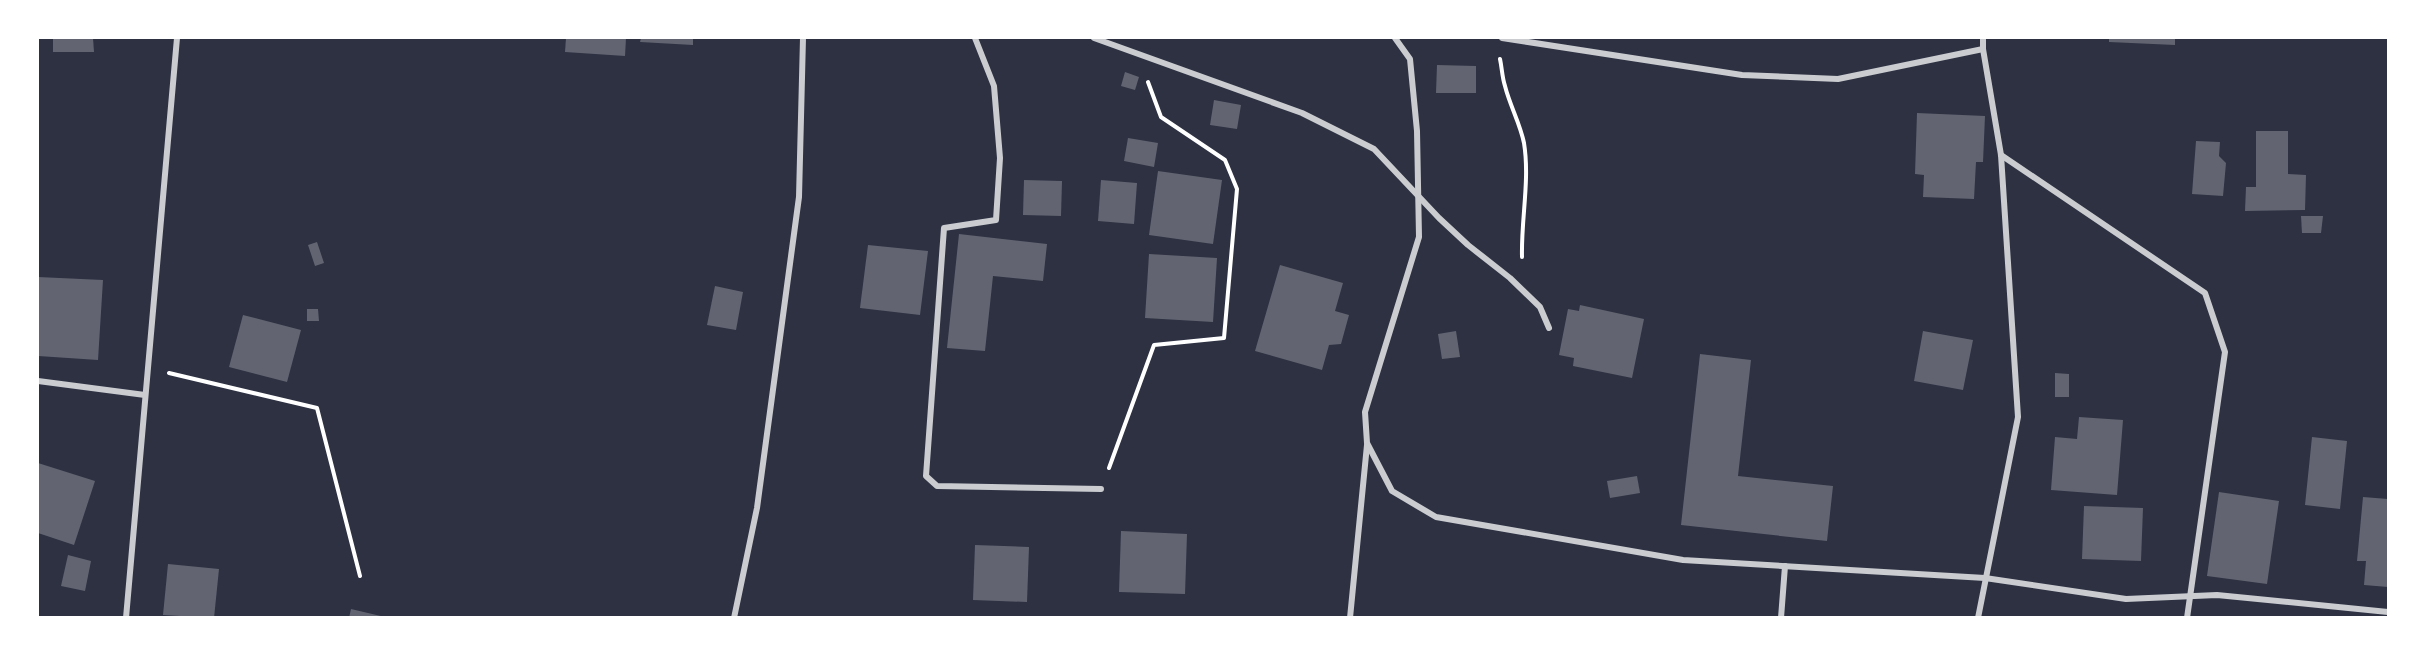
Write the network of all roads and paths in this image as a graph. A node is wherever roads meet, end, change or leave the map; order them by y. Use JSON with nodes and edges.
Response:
{"nodes":[{"id":1,"x":177,"y":38,"type":"edge"},
{"id":2,"x":803,"y":38,"type":"edge"},
{"id":3,"x":975,"y":38,"type":"edge"},
{"id":4,"x":1094,"y":38,"type":"edge"},
{"id":5,"x":1395,"y":38,"type":"edge"},
{"id":6,"x":1504,"y":38,"type":"edge"},
{"id":7,"x":1983,"y":38,"type":"edge"},
{"id":8,"x":1983,"y":49,"type":"junction"},
{"id":9,"x":1137,"y":54,"type":"junction"},
{"id":10,"x":2001,"y":155,"type":"junction"},
{"id":11,"x":1418,"y":194,"type":"junction"},
{"id":12,"x":1521,"y":288,"type":"junction"},
{"id":13,"x":1549,"y":328,"type":"dead end"},
{"id":14,"x":148,"y":368,"type":"junction"},
{"id":15,"x":38,"y":381,"type":"edge"},
{"id":16,"x":146,"y":395,"type":"junction"},
{"id":17,"x":1367,"y":443,"type":"junction"},
{"id":18,"x":1101,"y":489,"type":"joint"},
{"id":19,"x":1785,"y":566,"type":"junction"},
{"id":20,"x":360,"y":576,"type":"dead end"},
{"id":21,"x":1985,"y":578,"type":"junction"},
{"id":22,"x":2189,"y":596,"type":"junction"},
{"id":23,"x":2388,"y":612,"type":"edge"},
{"id":24,"x":126,"y":617,"type":"edge"},
{"id":25,"x":734,"y":618,"type":"edge"},
{"id":26,"x":1350,"y":618,"type":"edge"},
{"id":27,"x":1781,"y":618,"type":"edge"},
{"id":28,"x":1978,"y":618,"type":"edge"},
{"id":29,"x":2187,"y":618,"type":"edge"}],
"edges":[{"from":1,"to":14,"type":"street"},
{"from":2,"to":25,"type":"street"},
{"from":3,"to":18,"type":"street"},
{"from":4,"to":9,"type":"street"},
{"from":5,"to":11,"type":"street"},
{"from":6,"to":8,"type":"street"},
{"from":6,"to":12,"type":"path"},
{"from":7,"to":8,"type":"street"},
{"from":8,"to":10,"type":"street"},
{"from":9,"to":11,"type":"street"},
{"from":9,"to":18,"type":"path"},
{"from":10,"to":21,"type":"street"},
{"from":10,"to":22,"type":"street"},
{"from":11,"to":12,"type":"street"},
{"from":11,"to":17,"type":"street"},
{"from":12,"to":13,"type":"street"},
{"from":14,"to":16,"type":"street"},
{"from":14,"to":20,"type":"path"},
{"from":15,"to":16,"type":"street"},
{"from":16,"to":24,"type":"street"},
{"from":17,"to":19,"type":"street"},
{"from":17,"to":26,"type":"street"},
{"from":19,"to":21,"type":"street"},
{"from":19,"to":27,"type":"street"},
{"from":21,"to":22,"type":"street"},
{"from":21,"to":28,"type":"street"},
{"from":22,"to":23,"type":"street"},
{"from":22,"to":29,"type":"street"}]}
